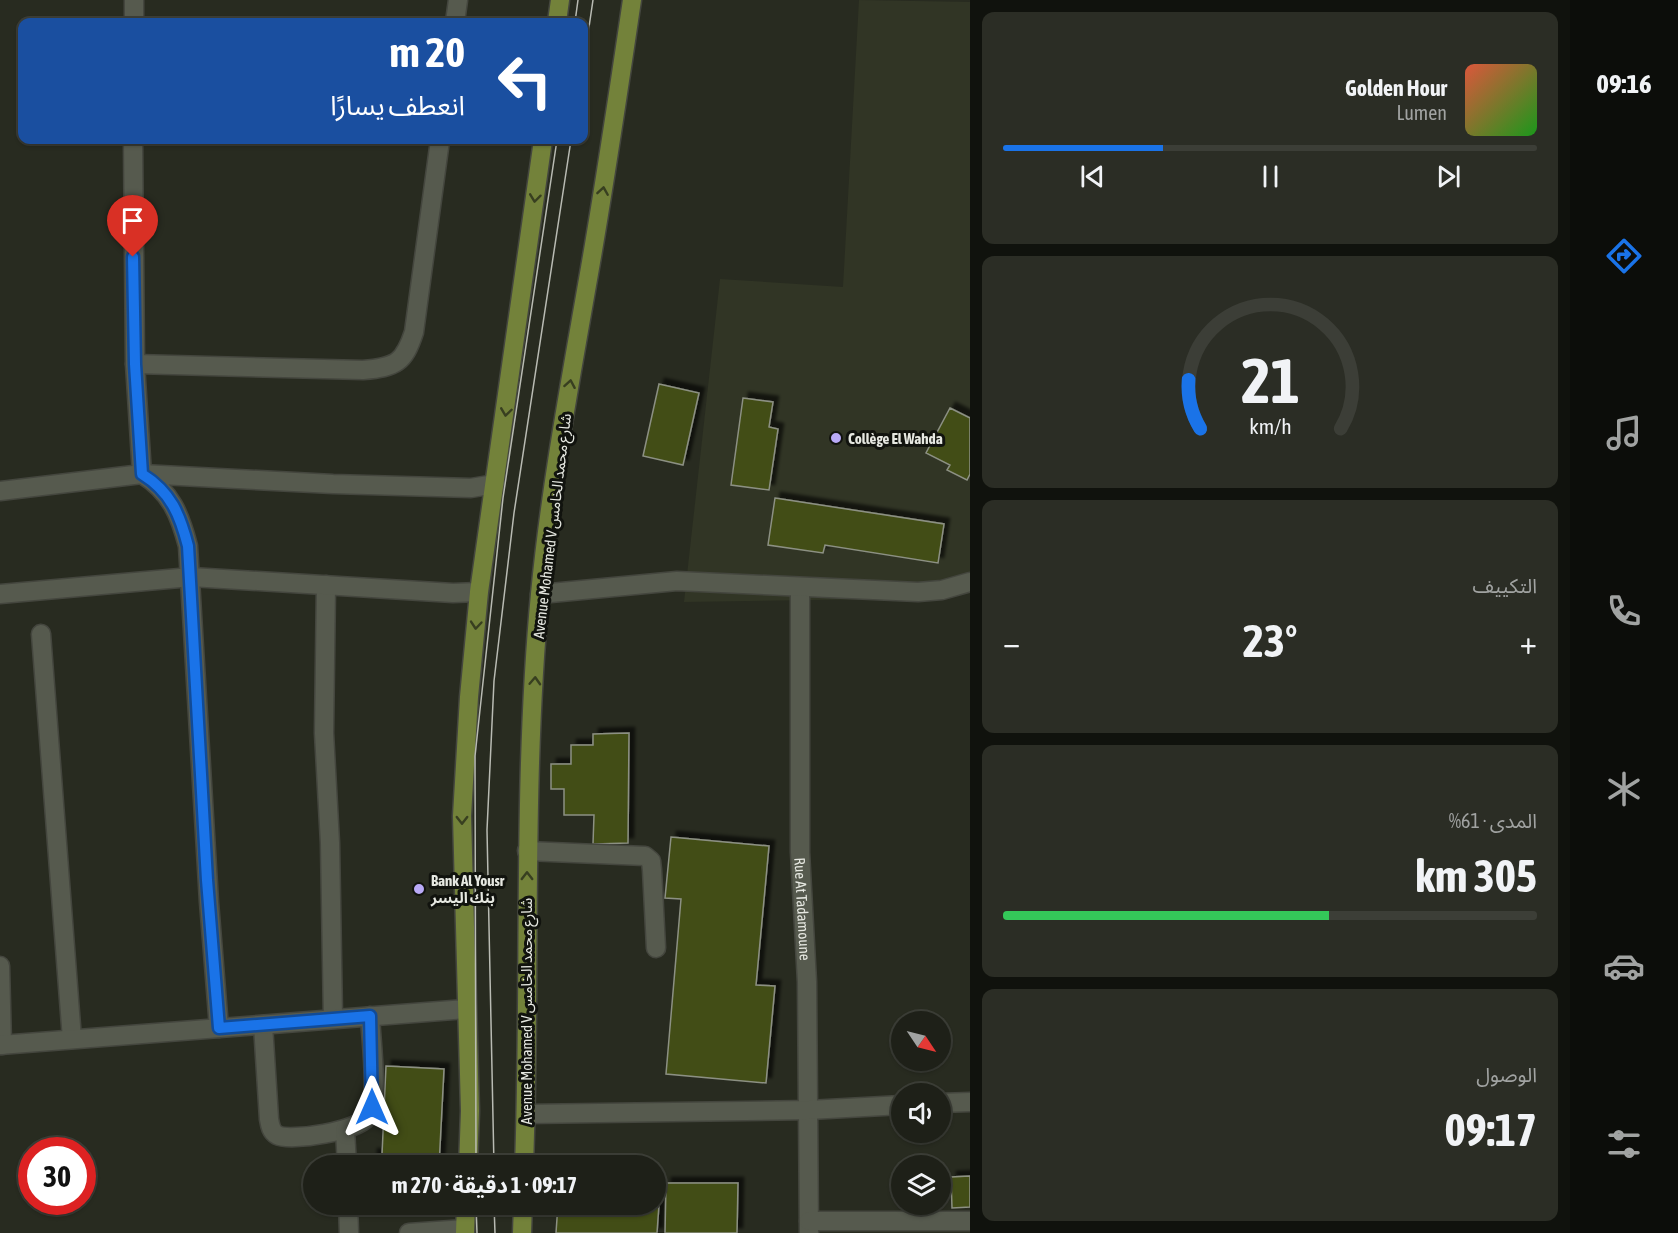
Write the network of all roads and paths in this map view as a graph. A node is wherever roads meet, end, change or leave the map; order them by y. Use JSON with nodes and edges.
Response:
{"nodes":[{"id":1,"x":134,"y":0,"type":"edge"},
{"id":2,"x":458,"y":0,"type":"edge"},
{"id":3,"x":560,"y":0,"type":"edge"},
{"id":4,"x":632,"y":0,"type":"edge"},
{"id":5,"x":134,"y":18,"type":"edge"},
{"id":6,"x":456,"y":18,"type":"edge"},
{"id":7,"x":558,"y":18,"type":"edge"},
{"id":8,"x":133,"y":144,"type":"edge"},
{"id":9,"x":439,"y":144,"type":"edge"},
{"id":10,"x":542,"y":144,"type":"edge"},
{"id":11,"x":135,"y":364,"type":"junction"},
{"id":12,"x":142,"y":474,"type":"junction"},
{"id":13,"x":495,"y":484,"type":"junction"},
{"id":14,"x":0,"y":491,"type":"edge"},
{"id":15,"x":191,"y":578,"type":"junction"},
{"id":16,"x":326,"y":585,"type":"junction"},
{"id":17,"x":800,"y":587,"type":"junction"},
{"id":18,"x":968,"y":589,"type":"edge"},
{"id":19,"x":479,"y":592,"type":"junction"},
{"id":20,"x":0,"y":594,"type":"edge"},
{"id":21,"x":540,"y":594,"type":"junction"},
{"id":22,"x":41,"y":634,"type":"dead end"},
{"id":23,"x":527,"y":851,"type":"junction"},
{"id":24,"x":656,"y":948,"type":"dead end"},
{"id":25,"x":0,"y":966,"type":"edge"},
{"id":26,"x":466,"y":1009,"type":"junction"},
{"id":27,"x":370,"y":1016,"type":"junction"},
{"id":28,"x":333,"y":1018,"type":"junction"},
{"id":29,"x":263,"y":1025,"type":"junction"},
{"id":30,"x":219,"y":1028,"type":"junction"},
{"id":31,"x":72,"y":1039,"type":"junction"},
{"id":32,"x":1,"y":1045,"type":"edge"},
{"id":33,"x":970,"y":1102,"type":"edge"},
{"id":34,"x":951,"y":1103,"type":"edge"},
{"id":35,"x":891,"y":1106,"type":"edge"},
{"id":36,"x":809,"y":1110,"type":"junction"},
{"id":37,"x":526,"y":1114,"type":"junction"},
{"id":38,"x":345,"y":1130,"type":"junction"},
{"id":39,"x":346,"y":1155,"type":"edge"},
{"id":40,"x":468,"y":1155,"type":"edge"},
{"id":41,"x":524,"y":1155,"type":"edge"},
{"id":42,"x":348,"y":1215,"type":"edge"},
{"id":43,"x":466,"y":1215,"type":"edge"},
{"id":44,"x":523,"y":1215,"type":"edge"},
{"id":45,"x":970,"y":1221,"type":"edge"},
{"id":46,"x":809,"y":1227,"type":"edge"},
{"id":47,"x":465,"y":1231,"type":"edge"},
{"id":48,"x":349,"y":1233,"type":"edge"},
{"id":49,"x":410,"y":1233,"type":"edge"},
{"id":50,"x":522,"y":1233,"type":"edge"}],
"edges":[{"from":1,"to":5,"type":"street"},
{"from":2,"to":6,"type":"street"},
{"from":3,"to":7,"type":"main road"},
{"from":21,"to":4,"type":"main road","name":"Avenue Mohamed V شارع محمد الخامس","one_way":true},
{"from":8,"to":11,"type":"street"},
{"from":9,"to":11,"type":"street"},
{"from":10,"to":13,"type":"main road","one_way":true},
{"from":11,"to":12,"type":"street"},
{"from":12,"to":13,"type":"street"},
{"from":12,"to":14,"type":"street"},
{"from":12,"to":15,"type":"street"},
{"from":13,"to":19,"type":"main road"},
{"from":15,"to":16,"type":"street"},
{"from":15,"to":20,"type":"street"},
{"from":15,"to":30,"type":"street"},
{"from":16,"to":19,"type":"street"},
{"from":16,"to":28,"type":"street"},
{"from":17,"to":18,"type":"street"},
{"from":17,"to":21,"type":"street"},
{"from":17,"to":36,"type":"street","name":"Rue At Tadamoune"},
{"from":19,"to":26,"type":"main road","one_way":true},
{"from":23,"to":21,"type":"main road","name":"Avenue Mohamed V شارع محمد الخامس","one_way":true},
{"from":22,"to":31,"type":"street"},
{"from":23,"to":24,"type":"street"},
{"from":37,"to":23,"type":"main road","name":"Avenue Mohamed V شارع محمد الخامس","one_way":true},
{"from":25,"to":32,"type":"street"},
{"from":26,"to":27,"type":"street"},
{"from":26,"to":40,"type":"main road"},
{"from":27,"to":28,"type":"street"},
{"from":27,"to":38,"type":"street"},
{"from":28,"to":29,"type":"street"},
{"from":29,"to":30,"type":"street"},
{"from":29,"to":38,"type":"street"},
{"from":30,"to":31,"type":"street"},
{"from":31,"to":32,"type":"street"},
{"from":33,"to":34,"type":"street"},
{"from":35,"to":36,"type":"street"},
{"from":36,"to":37,"type":"street"},
{"from":36,"to":46,"type":"street","name":"Rue At Tadamoune"},
{"from":37,"to":41,"type":"main road","name":"Avenue Mohamed V شارع محمد الخامس"},
{"from":38,"to":39,"type":"street"},
{"from":42,"to":48,"type":"street"},
{"from":43,"to":47,"type":"main road"},
{"from":44,"to":50,"type":"main road"},
{"from":45,"to":46,"type":"street"},
{"from":47,"to":49,"type":"street"}]}
